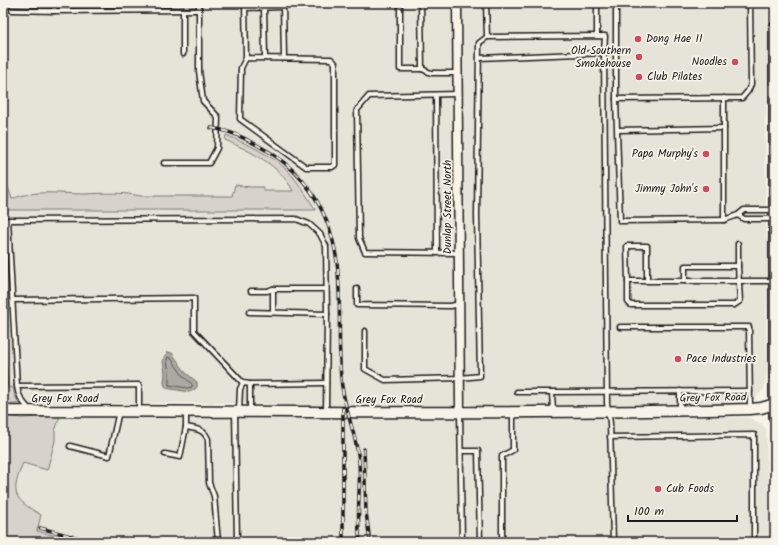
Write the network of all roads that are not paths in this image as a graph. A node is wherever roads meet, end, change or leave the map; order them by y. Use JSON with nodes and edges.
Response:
{"nodes":[{"id":1,"x":55,"y":3,"type":"edge"},
{"id":2,"x":199,"y":3,"type":"edge"},
{"id":3,"x":400,"y":3,"type":"edge"},
{"id":4,"x":421,"y":3,"type":"edge"},
{"id":5,"x":457,"y":3,"type":"edge"},
{"id":6,"x":486,"y":3,"type":"edge"},
{"id":7,"x":597,"y":3,"type":"edge"},
{"id":8,"x":616,"y":3,"type":"edge"},
{"id":9,"x":750,"y":3,"type":"edge"},
{"id":10,"x":245,"y":5,"type":"edge"},
{"id":11,"x":283,"y":5,"type":"edge"},
{"id":12,"x":264,"y":7,"type":"junction"},
{"id":13,"x":12,"y":10,"type":"dead end"},
{"id":14,"x":54,"y":10,"type":"junction"},
{"id":15,"x":183,"y":10,"type":"junction"},
{"id":16,"x":199,"y":10,"type":"junction"},
{"id":17,"x":775,"y":28,"type":"edge"},
{"id":18,"x":597,"y":36,"type":"junction"},
{"id":19,"x":487,"y":37,"type":"junction"},
{"id":20,"x":604,"y":53,"type":"junction"},
{"id":21,"x":183,"y":54,"type":"dead end"},
{"id":22,"x":246,"y":58,"type":"junction"},
{"id":23,"x":265,"y":58,"type":"junction"},
{"id":24,"x":284,"y":58,"type":"junction"},
{"id":25,"x":480,"y":58,"type":"junction"},
{"id":26,"x":422,"y":69,"type":"junction"},
{"id":27,"x":458,"y":73,"type":"junction"},
{"id":28,"x":458,"y":94,"type":"junction"},
{"id":29,"x":436,"y":95,"type":"junction"},
{"id":30,"x":724,"y":98,"type":"junction"},
{"id":31,"x":616,"y":99,"type":"junction"},
{"id":32,"x":724,"y":128,"type":"junction"},
{"id":33,"x":618,"y":130,"type":"junction"},
{"id":34,"x":164,"y":163,"type":"dead end"},
{"id":35,"x":775,"y":210,"type":"edge"},
{"id":36,"x":738,"y":215,"type":"junction"},
{"id":37,"x":775,"y":219,"type":"edge"},
{"id":38,"x":724,"y":220,"type":"junction"},
{"id":39,"x":738,"y":244,"type":"dead end"},
{"id":40,"x":437,"y":253,"type":"junction"},
{"id":41,"x":460,"y":253,"type":"junction"},
{"id":42,"x":738,"y":266,"type":"junction"},
{"id":43,"x":628,"y":281,"type":"junction"},
{"id":44,"x":647,"y":281,"type":"junction"},
{"id":45,"x":685,"y":281,"type":"junction"},
{"id":46,"x":775,"y":281,"type":"edge"},
{"id":47,"x":738,"y":282,"type":"junction"},
{"id":48,"x":273,"y":289,"type":"junction"},
{"id":49,"x":326,"y":289,"type":"junction"},
{"id":50,"x":357,"y":289,"type":"dead end"},
{"id":51,"x":251,"y":291,"type":"dead end"},
{"id":52,"x":13,"y":300,"type":"junction"},
{"id":53,"x":459,"y":304,"type":"junction"},
{"id":54,"x":249,"y":312,"type":"dead end"},
{"id":55,"x":273,"y":312,"type":"junction"},
{"id":56,"x":327,"y":314,"type":"junction"},
{"id":57,"x":620,"y":327,"type":"dead end"},
{"id":58,"x":365,"y":331,"type":"dead end"},
{"id":59,"x":460,"y":378,"type":"junction"},
{"id":60,"x":243,"y":383,"type":"junction"},
{"id":61,"x":326,"y":383,"type":"junction"},
{"id":62,"x":250,"y":384,"type":"junction"},
{"id":63,"x":17,"y":386,"type":"junction"},
{"id":64,"x":607,"y":391,"type":"junction"},
{"id":65,"x":680,"y":391,"type":"junction"},
{"id":66,"x":750,"y":391,"type":"junction"},
{"id":67,"x":517,"y":392,"type":"dead end"},
{"id":68,"x":552,"y":392,"type":"junction"},
{"id":69,"x":775,"y":404,"type":"edge"},
{"id":70,"x":3,"y":407,"type":"edge"},
{"id":71,"x":750,"y":409,"type":"junction"},
{"id":72,"x":31,"y":411,"type":"junction"},
{"id":73,"x":119,"y":411,"type":"junction"},
{"id":74,"x":139,"y":411,"type":"junction"},
{"id":75,"x":186,"y":411,"type":"junction"},
{"id":76,"x":237,"y":411,"type":"junction"},
{"id":77,"x":250,"y":411,"type":"junction"},
{"id":78,"x":553,"y":411,"type":"junction"},
{"id":79,"x":608,"y":411,"type":"junction"},
{"id":80,"x":680,"y":411,"type":"junction"},
{"id":81,"x":326,"y":412,"type":"junction"},
{"id":82,"x":460,"y":412,"type":"junction"},
{"id":83,"x":513,"y":412,"type":"junction"},
{"id":84,"x":775,"y":417,"type":"edge"},
{"id":85,"x":186,"y":427,"type":"junction"},
{"id":86,"x":610,"y":437,"type":"junction"},
{"id":87,"x":70,"y":446,"type":"dead end"},
{"id":88,"x":461,"y":451,"type":"junction"},
{"id":89,"x":165,"y":454,"type":"dead end"},
{"id":90,"x":218,"y":542,"type":"edge"},
{"id":91,"x":237,"y":542,"type":"edge"},
{"id":92,"x":462,"y":542,"type":"edge"},
{"id":93,"x":480,"y":542,"type":"edge"},
{"id":94,"x":502,"y":542,"type":"edge"},
{"id":95,"x":613,"y":542,"type":"edge"},
{"id":96,"x":754,"y":542,"type":"edge"}],
"edges":[{"from":1,"to":14,"type":"lane"},
{"from":2,"to":16,"type":"lane"},
{"from":3,"to":26,"type":"lane"},
{"from":4,"to":26,"type":"lane"},
{"from":5,"to":27,"type":"street","name":"Dunlap Street North"},
{"from":6,"to":19,"type":"lane"},
{"from":7,"to":18,"type":"lane"},
{"from":8,"to":31,"type":"lane"},
{"from":9,"to":30,"type":"lane"},
{"from":10,"to":12,"type":"lane"},
{"from":10,"to":22,"type":"lane"},
{"from":11,"to":12,"type":"lane"},
{"from":11,"to":24,"type":"lane"},
{"from":12,"to":23,"type":"lane"},
{"from":13,"to":14,"type":"lane"},
{"from":14,"to":15,"type":"lane"},
{"from":15,"to":16,"type":"lane"},
{"from":15,"to":21,"type":"lane"},
{"from":16,"to":34,"type":"lane"},
{"from":17,"to":35,"type":"main road"},
{"from":18,"to":19,"type":"lane"},
{"from":18,"to":20,"type":"lane"},
{"from":19,"to":25,"type":"lane"},
{"from":20,"to":25,"type":"lane"},
{"from":20,"to":64,"type":"lane"},
{"from":22,"to":23,"type":"lane"},
{"from":22,"to":24,"type":"lane"},
{"from":23,"to":24,"type":"lane"},
{"from":25,"to":59,"type":"lane"},
{"from":26,"to":27,"type":"lane"},
{"from":27,"to":28,"type":"street","name":"Dunlap Street North"},
{"from":28,"to":29,"type":"lane"},
{"from":28,"to":41,"type":"street","name":"Dunlap Street North"},
{"from":29,"to":40,"type":"lane"},
{"from":29,"to":40,"type":"lane"},
{"from":30,"to":31,"type":"lane"},
{"from":30,"to":32,"type":"lane"},
{"from":31,"to":33,"type":"lane"},
{"from":32,"to":33,"type":"lane"},
{"from":32,"to":38,"type":"lane"},
{"from":33,"to":38,"type":"lane"},
{"from":35,"to":36,"type":"lane"},
{"from":35,"to":37,"type":"main road"},
{"from":36,"to":37,"type":"lane"},
{"from":36,"to":38,"type":"lane"},
{"from":37,"to":46,"type":"main road"},
{"from":39,"to":42,"type":"lane"},
{"from":40,"to":41,"type":"lane"},
{"from":41,"to":53,"type":"street","name":"Dunlap Street North"},
{"from":42,"to":45,"type":"lane"},
{"from":42,"to":47,"type":"lane"},
{"from":43,"to":44,"type":"lane"},
{"from":43,"to":44,"type":"lane"},
{"from":43,"to":47,"type":"lane"},
{"from":44,"to":45,"type":"lane"},
{"from":45,"to":47,"type":"lane"},
{"from":46,"to":47,"type":"lane"},
{"from":46,"to":69,"type":"main road"},
{"from":48,"to":49,"type":"lane"},
{"from":48,"to":51,"type":"lane"},
{"from":48,"to":55,"type":"lane"},
{"from":49,"to":52,"type":"lane"},
{"from":49,"to":56,"type":"lane"},
{"from":50,"to":53,"type":"lane"},
{"from":52,"to":60,"type":"lane"},
{"from":52,"to":63,"type":"lane"},
{"from":53,"to":59,"type":"street","name":"Dunlap Street North"},
{"from":54,"to":55,"type":"lane"},
{"from":55,"to":56,"type":"lane"},
{"from":56,"to":61,"type":"lane"},
{"from":57,"to":66,"type":"lane"},
{"from":58,"to":59,"type":"lane"},
{"from":59,"to":82,"type":"street","name":"Dunlap Street North"},
{"from":60,"to":62,"type":"lane"},
{"from":60,"to":76,"type":"lane"},
{"from":61,"to":62,"type":"lane"},
{"from":61,"to":81,"type":"lane"},
{"from":62,"to":77,"type":"lane"},
{"from":63,"to":72,"type":"lane"},
{"from":63,"to":74,"type":"lane"},
{"from":64,"to":65,"type":"lane"},
{"from":64,"to":68,"type":"lane"},
{"from":64,"to":79,"type":"lane"},
{"from":65,"to":66,"type":"lane"},
{"from":65,"to":80,"type":"lane"},
{"from":66,"to":71,"type":"lane"},
{"from":67,"to":68,"type":"lane"},
{"from":68,"to":78,"type":"lane"},
{"from":69,"to":71,"type":"street","name":"Grey Fox Road"},
{"from":69,"to":84,"type":"main road"},
{"from":70,"to":72,"type":"street","name":"Grey Fox Road"},
{"from":71,"to":80,"type":"street","name":"Grey Fox Road"},
{"from":72,"to":73,"type":"street","name":"Grey Fox Road"},
{"from":73,"to":74,"type":"street","name":"Grey Fox Road"},
{"from":73,"to":87,"type":"lane"},
{"from":74,"to":75,"type":"street","name":"Grey Fox Road"},
{"from":75,"to":76,"type":"street","name":"Grey Fox Road"},
{"from":75,"to":85,"type":"lane"},
{"from":76,"to":77,"type":"street","name":"Grey Fox Road"},
{"from":76,"to":91,"type":"lane"},
{"from":77,"to":81,"type":"street","name":"Grey Fox Road"},
{"from":78,"to":79,"type":"street","name":"Grey Fox Road"},
{"from":78,"to":83,"type":"street","name":"Grey Fox Road"},
{"from":79,"to":80,"type":"street","name":"Grey Fox Road"},
{"from":79,"to":86,"type":"lane"},
{"from":81,"to":82,"type":"street","name":"Grey Fox Road"},
{"from":82,"to":83,"type":"street","name":"Grey Fox Road"},
{"from":82,"to":88,"type":"lane"},
{"from":83,"to":94,"type":"lane"},
{"from":85,"to":89,"type":"lane"},
{"from":85,"to":90,"type":"lane"},
{"from":86,"to":95,"type":"lane"},
{"from":86,"to":96,"type":"lane"},
{"from":88,"to":92,"type":"lane"},
{"from":88,"to":93,"type":"lane"}]}
